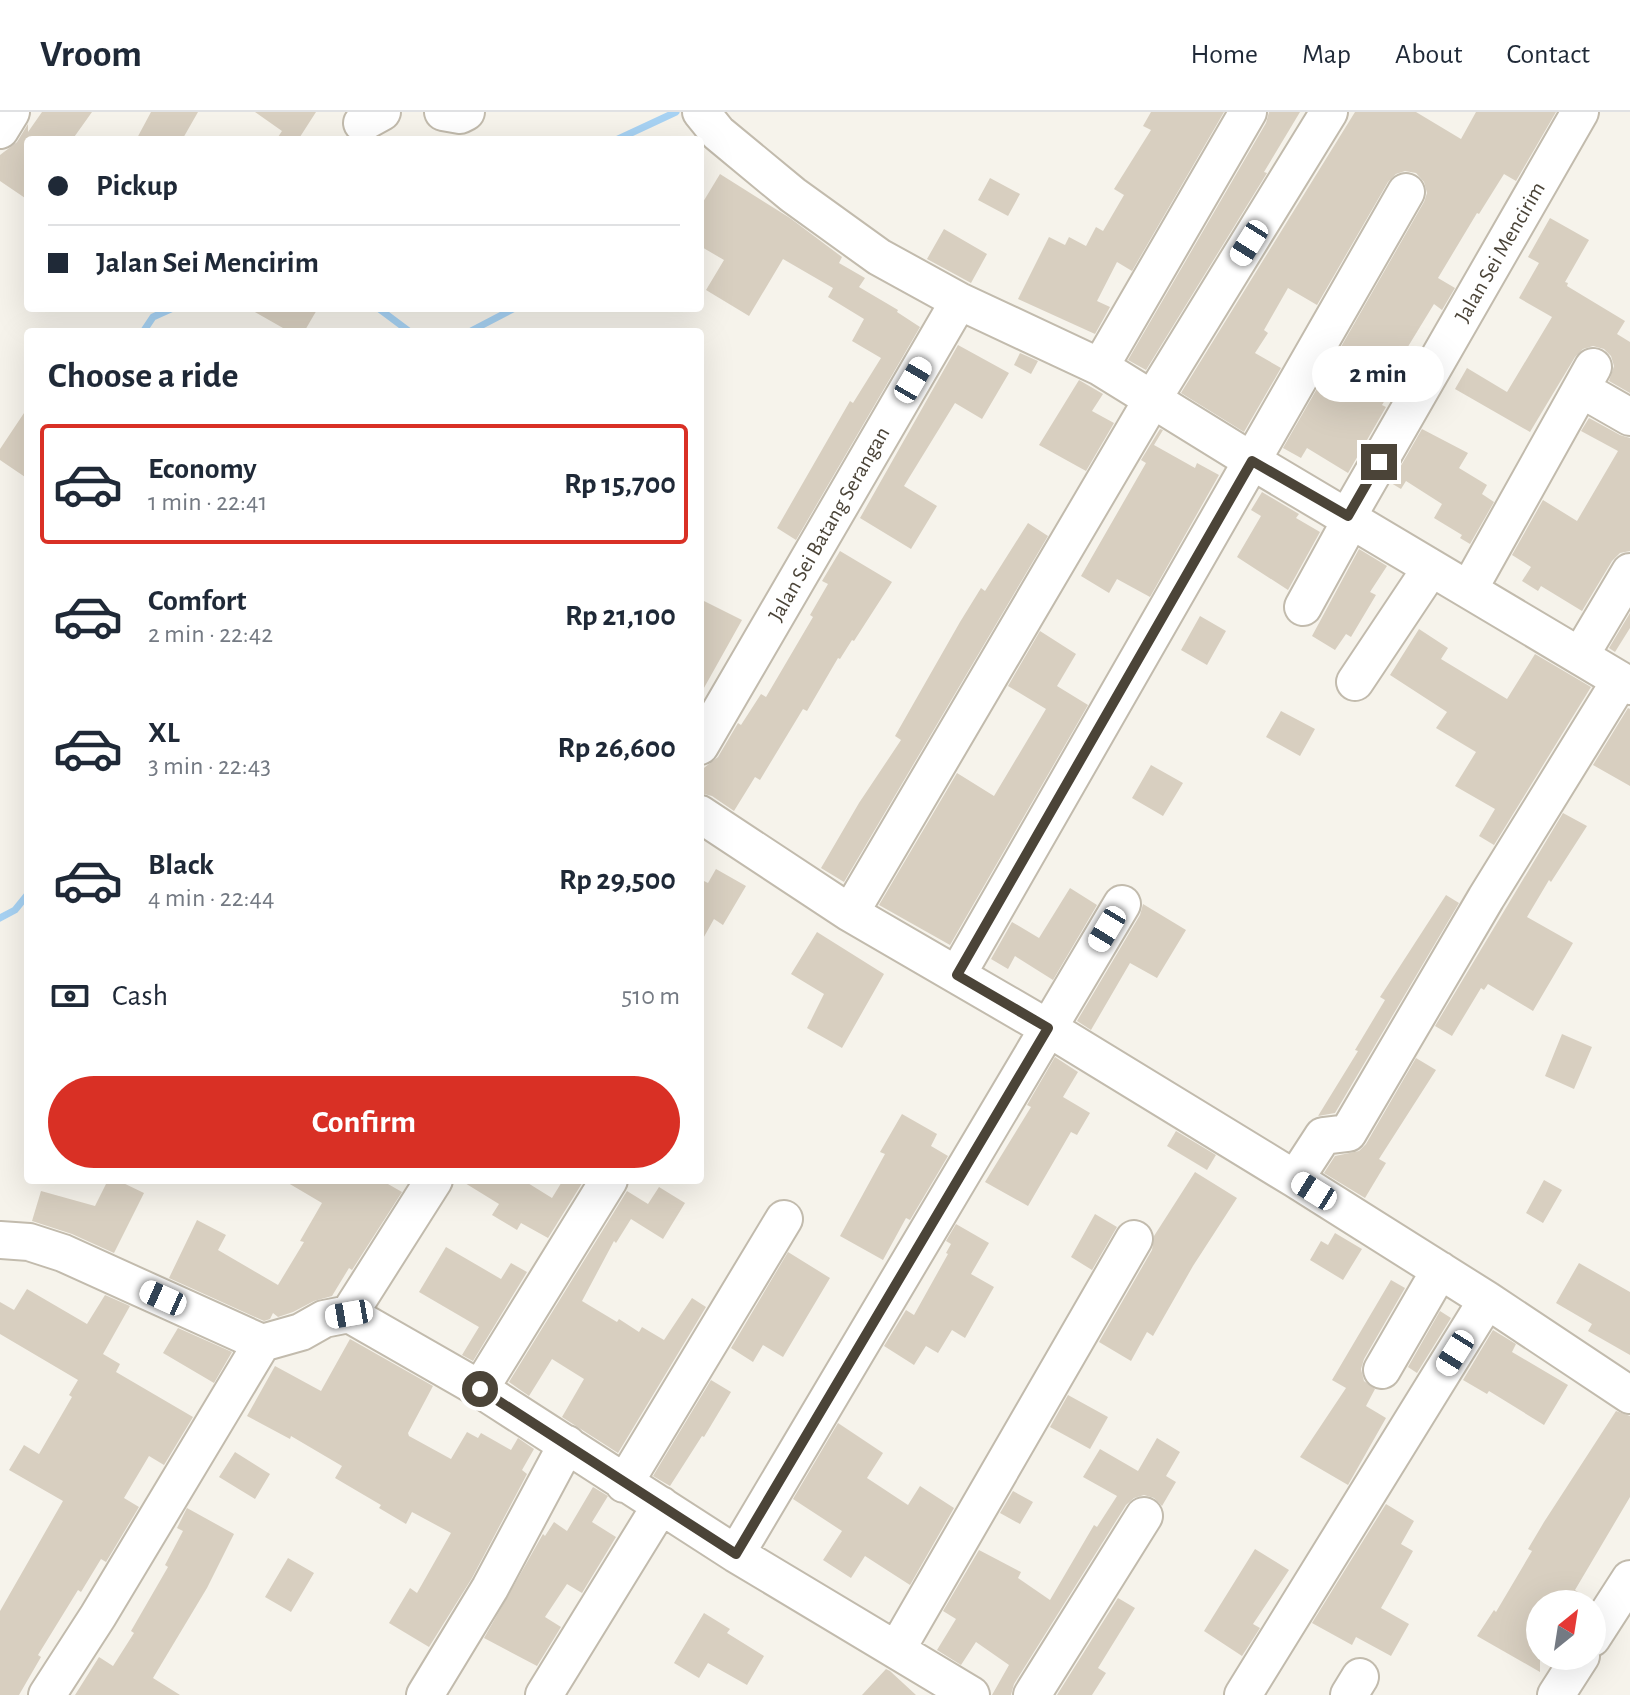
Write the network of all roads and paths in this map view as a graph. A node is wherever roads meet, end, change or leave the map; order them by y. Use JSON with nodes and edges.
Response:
{"nodes":[{"id":1,"x":11,"y":112,"type":"edge"},
{"id":2,"x":443,"y":112,"type":"edge"},
{"id":3,"x":466,"y":112,"type":"edge"},
{"id":4,"x":1248,"y":112,"type":"edge"},
{"id":5,"x":1329,"y":112,"type":"edge"},
{"id":6,"x":1580,"y":112,"type":"edge"},
{"id":7,"x":709,"y":123,"type":"edge"},
{"id":8,"x":0,"y":130,"type":"edge"},
{"id":9,"x":1406,"y":192,"type":"dead end"},
{"id":10,"x":959,"y":301,"type":"junction"},
{"id":11,"x":1100,"y":367,"type":"junction"},
{"id":12,"x":1152,"y":400,"type":"junction"},
{"id":13,"x":1630,"y":417,"type":"edge"},
{"id":14,"x":1252,"y":461,"type":"junction"},
{"id":15,"x":1350,"y":517,"type":"junction"},
{"id":16,"x":1431,"y":568,"type":"junction"},
{"id":17,"x":1630,"y":572,"type":"edge"},
{"id":18,"x":1469,"y":589,"type":"junction"},
{"id":19,"x":1303,"y":607,"type":"dead end"},
{"id":20,"x":1580,"y":656,"type":"junction"},
{"id":21,"x":1355,"y":682,"type":"dead end"},
{"id":22,"x":1625,"y":684,"type":"edge"},
{"id":23,"x":704,"y":739,"type":"edge"},
{"id":24,"x":704,"y":817,"type":"edge"},
{"id":25,"x":1122,"y":904,"type":"dead end"},
{"id":26,"x":850,"y":913,"type":"junction"},
{"id":27,"x":957,"y":975,"type":"junction"},
{"id":28,"x":1048,"y":1028,"type":"junction"},
{"id":29,"x":1295,"y":1179,"type":"junction"},
{"id":30,"x":431,"y":1184,"type":"edge"},
{"id":31,"x":607,"y":1184,"type":"edge"},
{"id":32,"x":784,"y":1219,"type":"dead end"},
{"id":33,"x":1134,"y":1239,"type":"dead end"},
{"id":34,"x":0,"y":1240,"type":"edge"},
{"id":35,"x":1440,"y":1270,"type":"junction"},
{"id":36,"x":1487,"y":1300,"type":"junction"},
{"id":37,"x":349,"y":1314,"type":"junction"},
{"id":38,"x":262,"y":1343,"type":"junction"},
{"id":39,"x":1382,"y":1370,"type":"dead end"},
{"id":40,"x":480,"y":1389,"type":"junction"},
{"id":41,"x":1630,"y":1395,"type":"edge"},
{"id":42,"x":567,"y":1444,"type":"junction"},
{"id":43,"x":624,"y":1484,"type":"junction"},
{"id":44,"x":661,"y":1505,"type":"junction"},
{"id":45,"x":1144,"y":1516,"type":"dead end"},
{"id":46,"x":736,"y":1554,"type":"junction"},
{"id":47,"x":1630,"y":1579,"type":"edge"},
{"id":48,"x":1606,"y":1616,"type":"edge"},
{"id":49,"x":897,"y":1649,"type":"junction"},
{"id":50,"x":1572,"y":1670,"type":"edge"},
{"id":51,"x":47,"y":1695,"type":"edge"},
{"id":52,"x":425,"y":1695,"type":"edge"},
{"id":53,"x":544,"y":1695,"type":"edge"},
{"id":54,"x":971,"y":1695,"type":"edge"},
{"id":55,"x":1032,"y":1695,"type":"edge"},
{"id":56,"x":1243,"y":1695,"type":"edge"},
{"id":57,"x":1556,"y":1695,"type":"edge"}],
"edges":[{"from":1,"to":8,"type":"street"},
{"from":2,"to":3,"type":"street"},
{"from":4,"to":11,"type":"street"},
{"from":5,"to":12,"type":"street"},
{"from":6,"to":15,"type":"street","name":"Jalan Sei Mencirim"},
{"from":7,"to":10,"type":"street"},
{"from":9,"to":14,"type":"street"},
{"from":10,"to":11,"type":"street"},
{"from":10,"to":23,"type":"street","name":"Jalan Sei Batang Serangan"},
{"from":11,"to":12,"type":"street"},
{"from":12,"to":14,"type":"street"},
{"from":12,"to":26,"type":"street"},
{"from":13,"to":18,"type":"street"},
{"from":14,"to":15,"type":"street"},
{"from":14,"to":27,"type":"street"},
{"from":15,"to":16,"type":"street"},
{"from":15,"to":19,"type":"street","name":"Jalan Sei Mencirim"},
{"from":16,"to":18,"type":"street"},
{"from":16,"to":21,"type":"street"},
{"from":17,"to":20,"type":"street"},
{"from":18,"to":20,"type":"street"},
{"from":20,"to":22,"type":"street"},
{"from":22,"to":29,"type":"street"},
{"from":24,"to":26,"type":"street"},
{"from":25,"to":28,"type":"street"},
{"from":26,"to":27,"type":"street"},
{"from":27,"to":28,"type":"street"},
{"from":28,"to":29,"type":"street"},
{"from":28,"to":46,"type":"street"},
{"from":29,"to":35,"type":"street"},
{"from":30,"to":37,"type":"street"},
{"from":31,"to":40,"type":"street"},
{"from":32,"to":43,"type":"street"},
{"from":33,"to":49,"type":"street"},
{"from":34,"to":38,"type":"street"},
{"from":35,"to":36,"type":"street"},
{"from":35,"to":39,"type":"street"},
{"from":36,"to":41,"type":"street"},
{"from":36,"to":56,"type":"street"},
{"from":37,"to":38,"type":"street"},
{"from":37,"to":40,"type":"street"},
{"from":38,"to":51,"type":"street"},
{"from":40,"to":42,"type":"street"},
{"from":42,"to":43,"type":"street"},
{"from":42,"to":52,"type":"street"},
{"from":43,"to":44,"type":"street"},
{"from":44,"to":46,"type":"street"},
{"from":44,"to":53,"type":"street"},
{"from":45,"to":55,"type":"street"},
{"from":46,"to":49,"type":"street"},
{"from":47,"to":48,"type":"street"},
{"from":49,"to":54,"type":"street"},
{"from":50,"to":57,"type":"street"}]}
